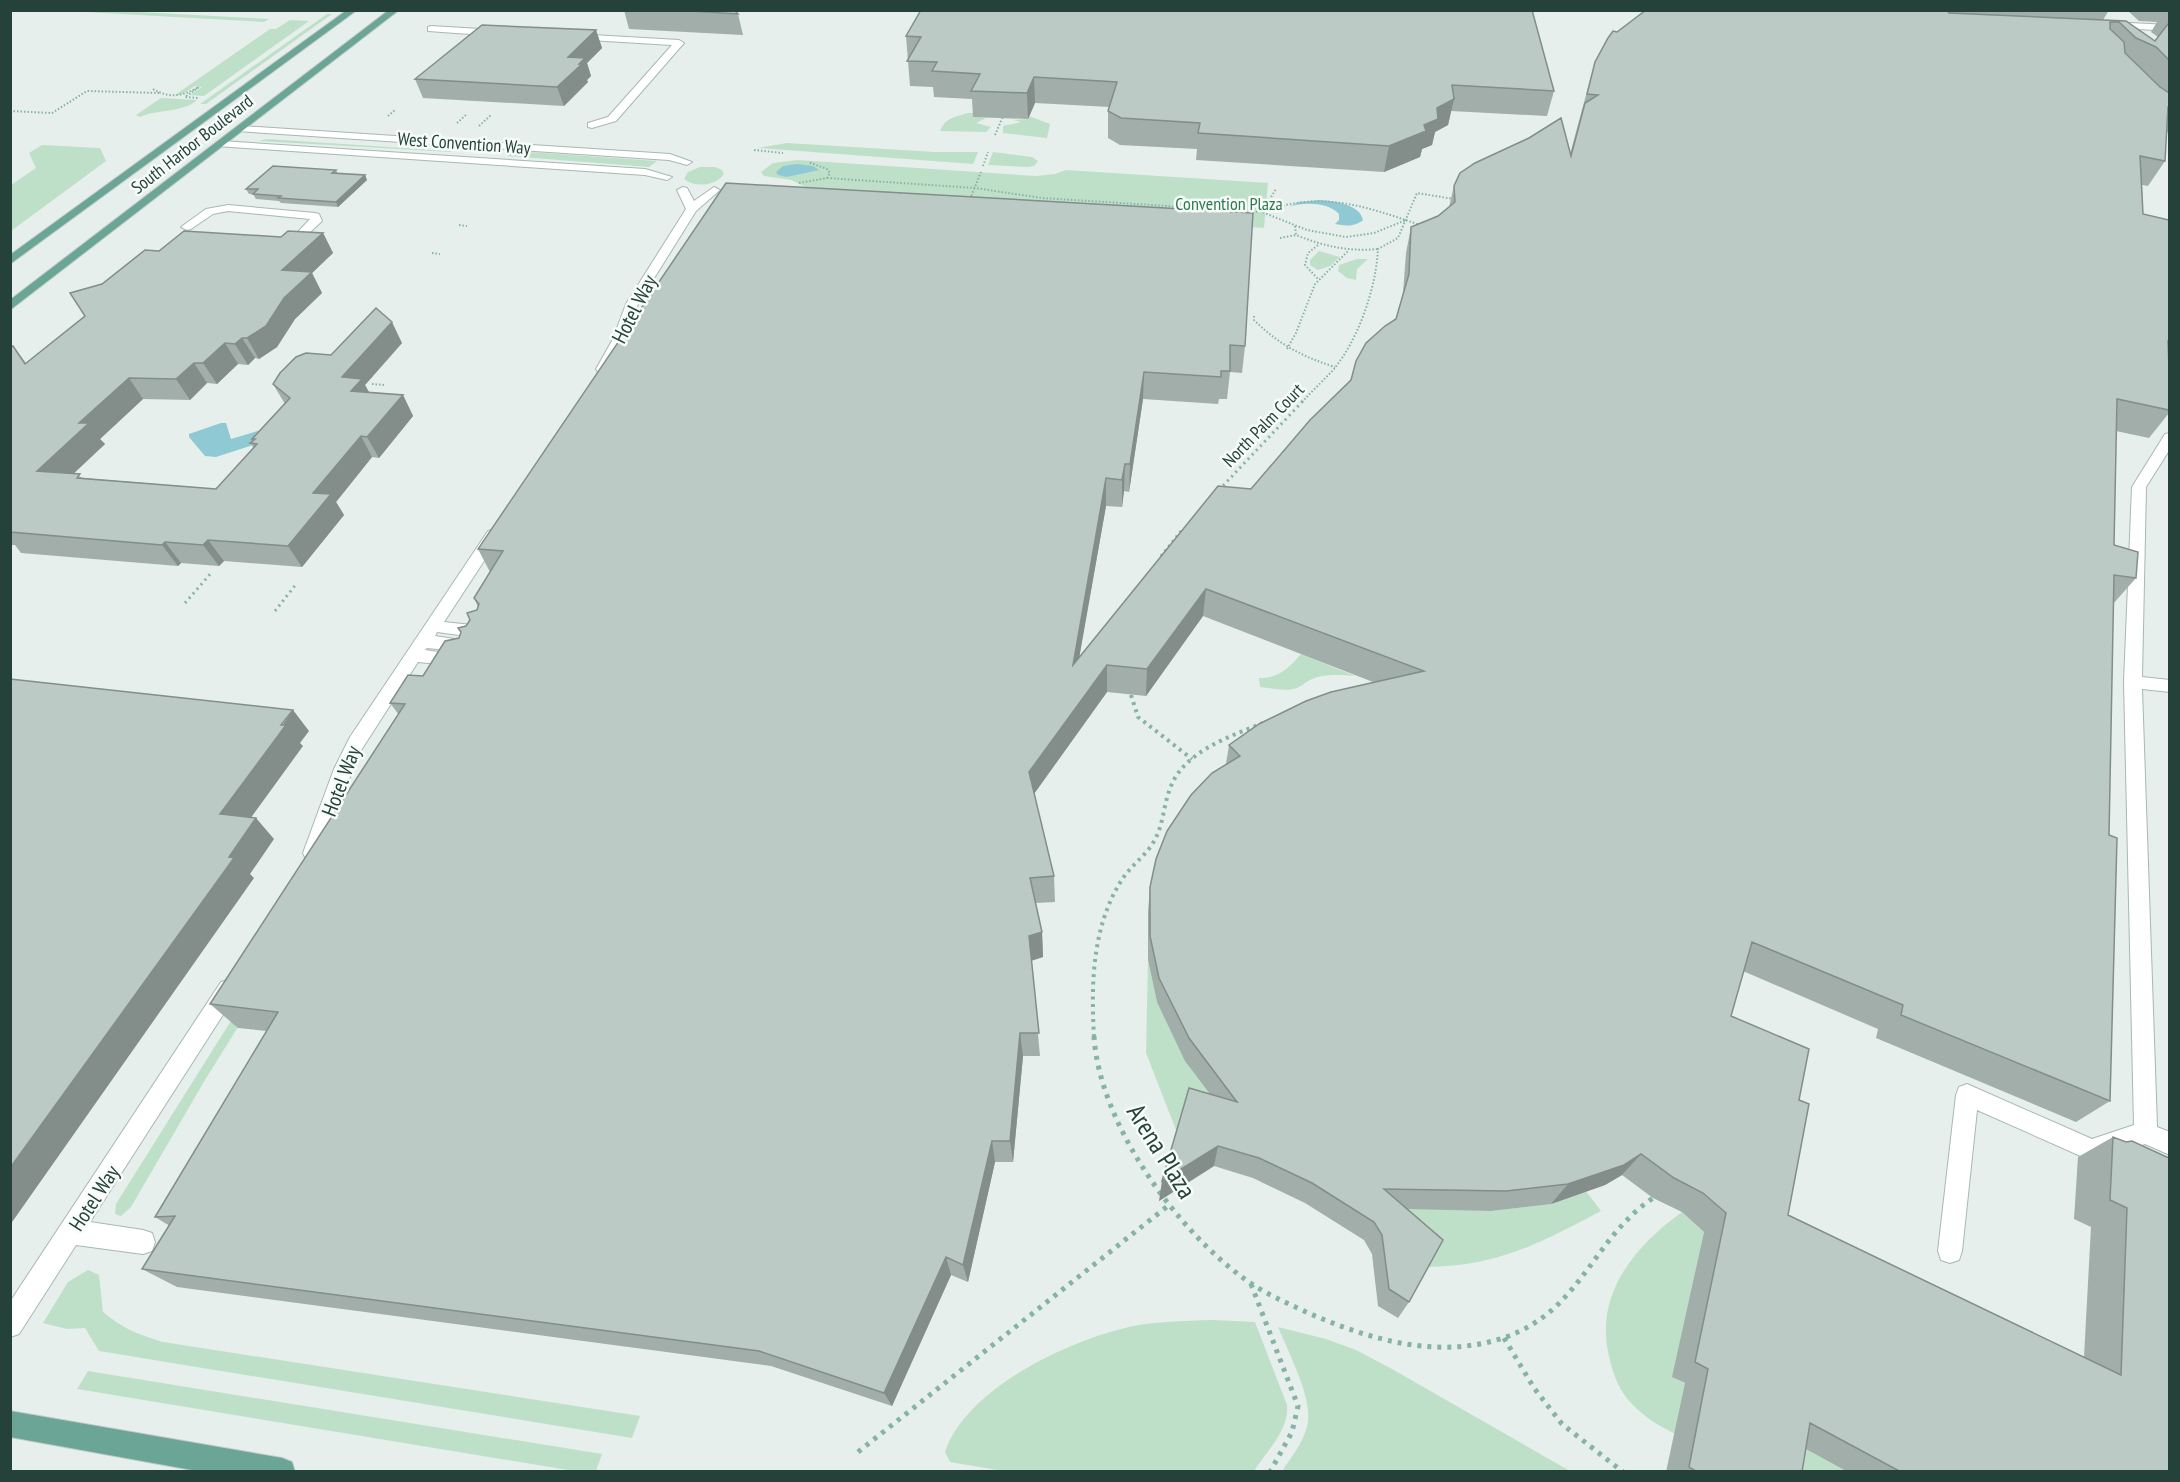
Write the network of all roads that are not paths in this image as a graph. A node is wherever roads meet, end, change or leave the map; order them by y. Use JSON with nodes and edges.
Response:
{"nodes":[{"id":1,"x":353,"y":10,"type":"edge"},
{"id":2,"x":395,"y":10,"type":"edge"},
{"id":3,"x":2157,"y":16,"type":"dead end"},
{"id":4,"x":2099,"y":24,"type":"edge"},
{"id":5,"x":2169,"y":27,"type":"edge"},
{"id":6,"x":430,"y":29,"type":"dead end"},
{"id":7,"x":508,"y":33,"type":"edge"},
{"id":8,"x":565,"y":36,"type":"edge"},
{"id":9,"x":592,"y":125,"type":"dead end"},
{"id":10,"x":241,"y":129,"type":"junction"},
{"id":11,"x":221,"y":144,"type":"junction"},
{"id":12,"x":687,"y":162,"type":"dead end"},
{"id":13,"x":667,"y":177,"type":"dead end"},
{"id":14,"x":683,"y":190,"type":"dead end"},
{"id":15,"x":714,"y":190,"type":"dead end"},
{"id":16,"x":692,"y":209,"type":"junction"},
{"id":17,"x":187,"y":227,"type":"dead end"},
{"id":18,"x":301,"y":235,"type":"edge"},
{"id":19,"x":10,"y":261,"type":"edge"},
{"id":20,"x":10,"y":306,"type":"edge"},
{"id":21,"x":598,"y":376,"type":"edge"},
{"id":22,"x":2169,"y":437,"type":"edge"},
{"id":23,"x":503,"y":520,"type":"edge"},
{"id":24,"x":423,"y":640,"type":"junction"},
{"id":25,"x":2133,"y":682,"type":"junction"},
{"id":26,"x":2169,"y":686,"type":"edge"},
{"id":27,"x":303,"y":870,"type":"edge"},
{"id":28,"x":242,"y":968,"type":"edge"},
{"id":29,"x":2146,"y":1132,"type":"junction"},
{"id":30,"x":2169,"y":1143,"type":"edge"},
{"id":31,"x":72,"y":1232,"type":"junction"},
{"id":32,"x":143,"y":1242,"type":"dead end"},
{"id":33,"x":1950,"y":1251,"type":"dead end"},
{"id":34,"x":10,"y":1324,"type":"edge"},
{"id":35,"x":10,"y":1424,"type":"edge"},
{"id":36,"x":282,"y":1472,"type":"edge"}],
"edges":[{"from":1,"to":19,"type":"main road","name":"South Harbor Boulevard"},
{"from":2,"to":10,"type":"main road","name":"South Harbor Boulevard"},
{"from":3,"to":5,"type":"street"},
{"from":4,"to":5,"type":"street"},
{"from":6,"to":7,"type":"street"},
{"from":8,"to":9,"type":"street"},
{"from":10,"to":11,"type":"main road","name":"South Harbor Boulevard"},
{"from":10,"to":12,"type":"street","name":"West Convention Way"},
{"from":11,"to":13,"type":"street","name":"West Convention Way"},
{"from":11,"to":20,"type":"main road","name":"South Harbor Boulevard"},
{"from":14,"to":16,"type":"street"},
{"from":15,"to":16,"type":"street","name":"Hotel Way"},
{"from":16,"to":21,"type":"street","name":"Hotel Way"},
{"from":17,"to":18,"type":"street"},
{"from":22,"to":25,"type":"street"},
{"from":23,"to":24,"type":"street","name":"Hotel Way"},
{"from":24,"to":24,"type":"street"},
{"from":24,"to":27,"type":"street","name":"Hotel Way"},
{"from":25,"to":26,"type":"street"},
{"from":25,"to":29,"type":"street"},
{"from":28,"to":31,"type":"street","name":"Hotel Way"},
{"from":29,"to":30,"type":"street"},
{"from":29,"to":33,"type":"street"},
{"from":31,"to":32,"type":"street"},
{"from":31,"to":34,"type":"street","name":"Hotel Way"},
{"from":35,"to":36,"type":"main road"}]}
